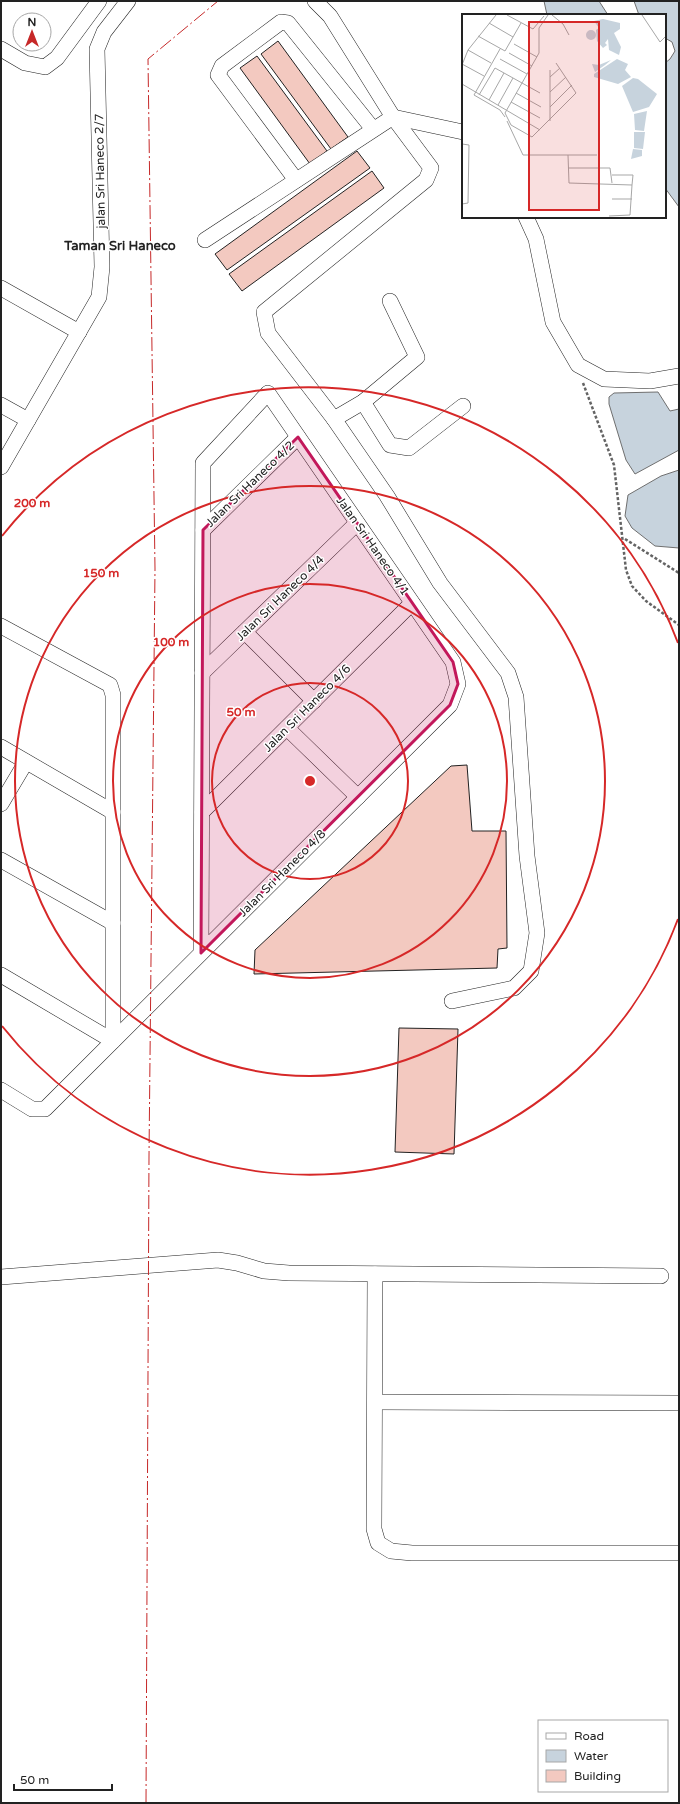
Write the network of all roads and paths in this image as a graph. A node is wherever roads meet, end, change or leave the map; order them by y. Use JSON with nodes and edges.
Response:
{"nodes":[{"id":1,"x":128,"y":1,"type":"edge"},
{"id":2,"x":316,"y":1,"type":"edge"},
{"id":3,"x":92,"y":3,"type":"edge"},
{"id":4,"x":1,"y":49,"type":"edge"},
{"id":5,"x":393,"y":117,"type":"junction"},
{"id":6,"x":373,"y":129,"type":"junction"},
{"id":7,"x":462,"y":132,"type":"edge"},
{"id":8,"x":296,"y":180,"type":"junction"},
{"id":9,"x":526,"y":218,"type":"edge"},
{"id":10,"x":205,"y":240,"type":"dead end"},
{"id":11,"x":1,"y":288,"type":"edge"},
{"id":12,"x":390,"y":301,"type":"dead end"},
{"id":13,"x":79,"y":332,"type":"junction"},
{"id":14,"x":578,"y":365,"type":"junction"},
{"id":15,"x":679,"y":376,"type":"edge"},
{"id":16,"x":363,"y":402,"type":"junction"},
{"id":17,"x":1,"y":405,"type":"edge"},
{"id":18,"x":463,"y":406,"type":"dead end"},
{"id":19,"x":334,"y":419,"type":"junction"},
{"id":20,"x":28,"y":420,"type":"junction"},
{"id":21,"x":298,"y":437,"type":"junction"},
{"id":22,"x":1,"y":467,"type":"edge"},
{"id":23,"x":357,"y":523,"type":"junction"},
{"id":24,"x":203,"y":530,"type":"junction"},
{"id":25,"x":624,"y":539,"type":"junction"},
{"id":26,"x":679,"y":573,"type":"edge"},
{"id":27,"x":412,"y":603,"type":"junction"},
{"id":28,"x":679,"y":625,"type":"edge"},
{"id":29,"x":1,"y":626,"type":"edge"},
{"id":30,"x":245,"y":632,"type":"junction"},
{"id":31,"x":202,"y":673,"type":"junction"},
{"id":32,"x":314,"y":701,"type":"junction"},
{"id":33,"x":450,"y":705,"type":"joint"},
{"id":34,"x":287,"y":728,"type":"junction"},
{"id":35,"x":1,"y":747,"type":"edge"},
{"id":36,"x":26,"y":762,"type":"junction"},
{"id":37,"x":358,"y":797,"type":"junction"},
{"id":38,"x":1,"y":804,"type":"edge"},
{"id":39,"x":113,"y":812,"type":"junction"},
{"id":40,"x":202,"y":812,"type":"junction"},
{"id":41,"x":1,"y":860,"type":"edge"},
{"id":42,"x":113,"y":923,"type":"junction"},
{"id":43,"x":201,"y":953,"type":"junction"},
{"id":44,"x":1,"y":975,"type":"edge"},
{"id":45,"x":452,"y":1001,"type":"dead end"},
{"id":46,"x":113,"y":1041,"type":"junction"},
{"id":47,"x":1,"y":1090,"type":"edge"},
{"id":48,"x":375,"y":1274,"type":"junction"},
{"id":49,"x":662,"y":1276,"type":"dead end"},
{"id":50,"x":1,"y":1277,"type":"edge"},
{"id":51,"x":375,"y":1402,"type":"junction"},
{"id":52,"x":679,"y":1402,"type":"edge"},
{"id":53,"x":679,"y":1553,"type":"edge"}],
"edges":[{"from":1,"to":13,"type":"street","name":"jalan Sri Haneco 2/7"},
{"from":2,"to":5,"type":"street"},
{"from":3,"to":4,"type":"street"},
{"from":5,"to":6,"type":"street"},
{"from":5,"to":7,"type":"street"},
{"from":5,"to":19,"type":"street"},
{"from":6,"to":8,"type":"street"},
{"from":6,"to":8,"type":"street"},
{"from":8,"to":10,"type":"street"},
{"from":9,"to":14,"type":"street"},
{"from":11,"to":13,"type":"street"},
{"from":12,"to":16,"type":"street"},
{"from":13,"to":20,"type":"street","name":"jalan Sri Haneco 2/7"},
{"from":14,"to":15,"type":"street"},
{"from":14,"to":25,"type":"path"},
{"from":16,"to":18,"type":"street"},
{"from":16,"to":19,"type":"street"},
{"from":17,"to":20,"type":"street"},
{"from":19,"to":45,"type":"street"},
{"from":20,"to":22,"type":"street","name":"jalan Sri Haneco 2/7"},
{"from":21,"to":23,"type":"street","name":"Jalan Sri Haneco 4/1"},
{"from":21,"to":24,"type":"street","name":"Jalan Sri Haneco 4/2"},
{"from":21,"to":24,"type":"street","name":"Jalan Sri Haneco 4/1"},
{"from":23,"to":27,"type":"street","name":"Jalan Sri Haneco 4/1"},
{"from":23,"to":30,"type":"street","name":"Jalan Sri Haneco 4/4"},
{"from":24,"to":31,"type":"street"},
{"from":25,"to":26,"type":"path"},
{"from":25,"to":28,"type":"path"},
{"from":27,"to":32,"type":"street","name":"Jalan Sri Haneco 4/6"},
{"from":27,"to":33,"type":"street","name":"Jalan Sri Haneco 4/1"},
{"from":29,"to":39,"type":"street"},
{"from":30,"to":31,"type":"street","name":"Jalan Sri Haneco 4/4"},
{"from":30,"to":32,"type":"street"},
{"from":31,"to":40,"type":"street"},
{"from":32,"to":34,"type":"street","name":"Jalan Sri Haneco 4/6"},
{"from":33,"to":37,"type":"street","name":"Jalan Sri Haneco 4/8"},
{"from":34,"to":37,"type":"street"},
{"from":34,"to":40,"type":"street","name":"Jalan Sri Haneco 4/6"},
{"from":35,"to":36,"type":"street"},
{"from":36,"to":38,"type":"street"},
{"from":36,"to":39,"type":"street"},
{"from":37,"to":43,"type":"street","name":"Jalan Sri Haneco 4/8"},
{"from":39,"to":42,"type":"street"},
{"from":40,"to":43,"type":"street"},
{"from":41,"to":42,"type":"street"},
{"from":42,"to":46,"type":"street"},
{"from":43,"to":46,"type":"street","name":"Jalan Sri Haneco 4/8"},
{"from":44,"to":46,"type":"street"},
{"from":46,"to":47,"type":"street","name":"Jalan Sri Haneco 4/8"},
{"from":48,"to":49,"type":"street"},
{"from":48,"to":50,"type":"street"},
{"from":48,"to":51,"type":"street"},
{"from":51,"to":52,"type":"street"},
{"from":51,"to":53,"type":"street"}]}
